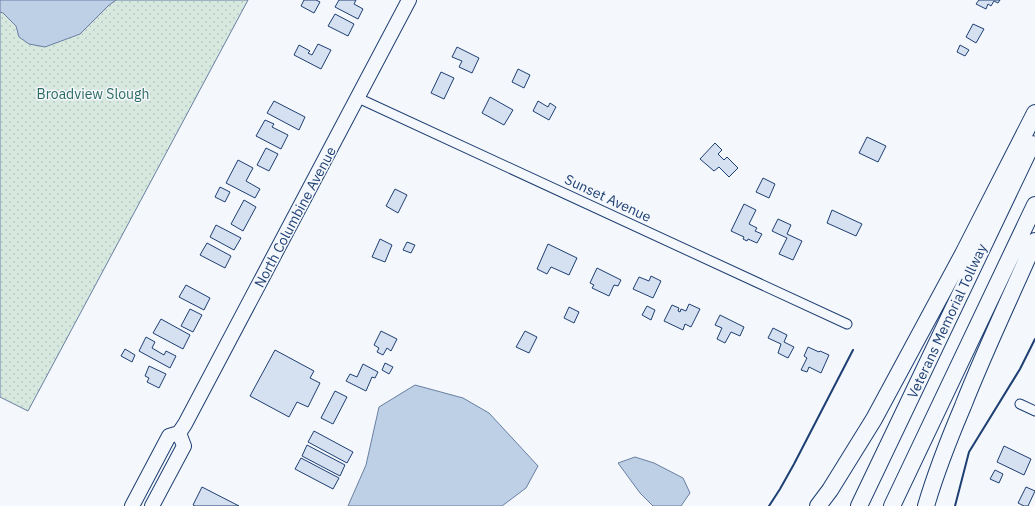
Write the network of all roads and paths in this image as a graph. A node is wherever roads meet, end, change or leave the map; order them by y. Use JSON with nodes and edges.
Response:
{"nodes":[{"id":1,"x":409,"y":0,"type":"edge"},
{"id":2,"x":358,"y":98,"type":"junction"},
{"id":3,"x":1035,"y":113,"type":"edge"},
{"id":4,"x":1035,"y":137,"type":"edge"},
{"id":5,"x":1035,"y":205,"type":"edge"},
{"id":6,"x":1035,"y":241,"type":"edge"},
{"id":7,"x":847,"y":324,"type":"dead end"},
{"id":8,"x":1020,"y":404,"type":"dead end"},
{"id":9,"x":1035,"y":411,"type":"edge"},
{"id":10,"x":179,"y":433,"type":"junction"},
{"id":11,"x":132,"y":506,"type":"edge"},
{"id":12,"x":152,"y":506,"type":"edge"},
{"id":13,"x":818,"y":506,"type":"edge"},
{"id":14,"x":859,"y":506,"type":"edge"},
{"id":15,"x":892,"y":506,"type":"edge"},
{"id":16,"x":926,"y":506,"type":"edge"}],
"edges":[{"from":1,"to":2,"type":"main road","name":"North Columbine Avenue"},
{"from":2,"to":7,"type":"street","name":"Sunset Avenue"},
{"from":2,"to":10,"type":"main road","name":"North Columbine Avenue"},
{"from":3,"to":13,"type":"highway"},
{"from":4,"to":14,"type":"highway","name":"Veterans Memorial Tollway"},
{"from":5,"to":15,"type":"highway","name":"Veterans Memorial Tollway"},
{"from":6,"to":16,"type":"highway"},
{"from":8,"to":9,"type":"street"},
{"from":10,"to":11,"type":"main road","name":"North Columbine Avenue"},
{"from":10,"to":12,"type":"main road"}]}
